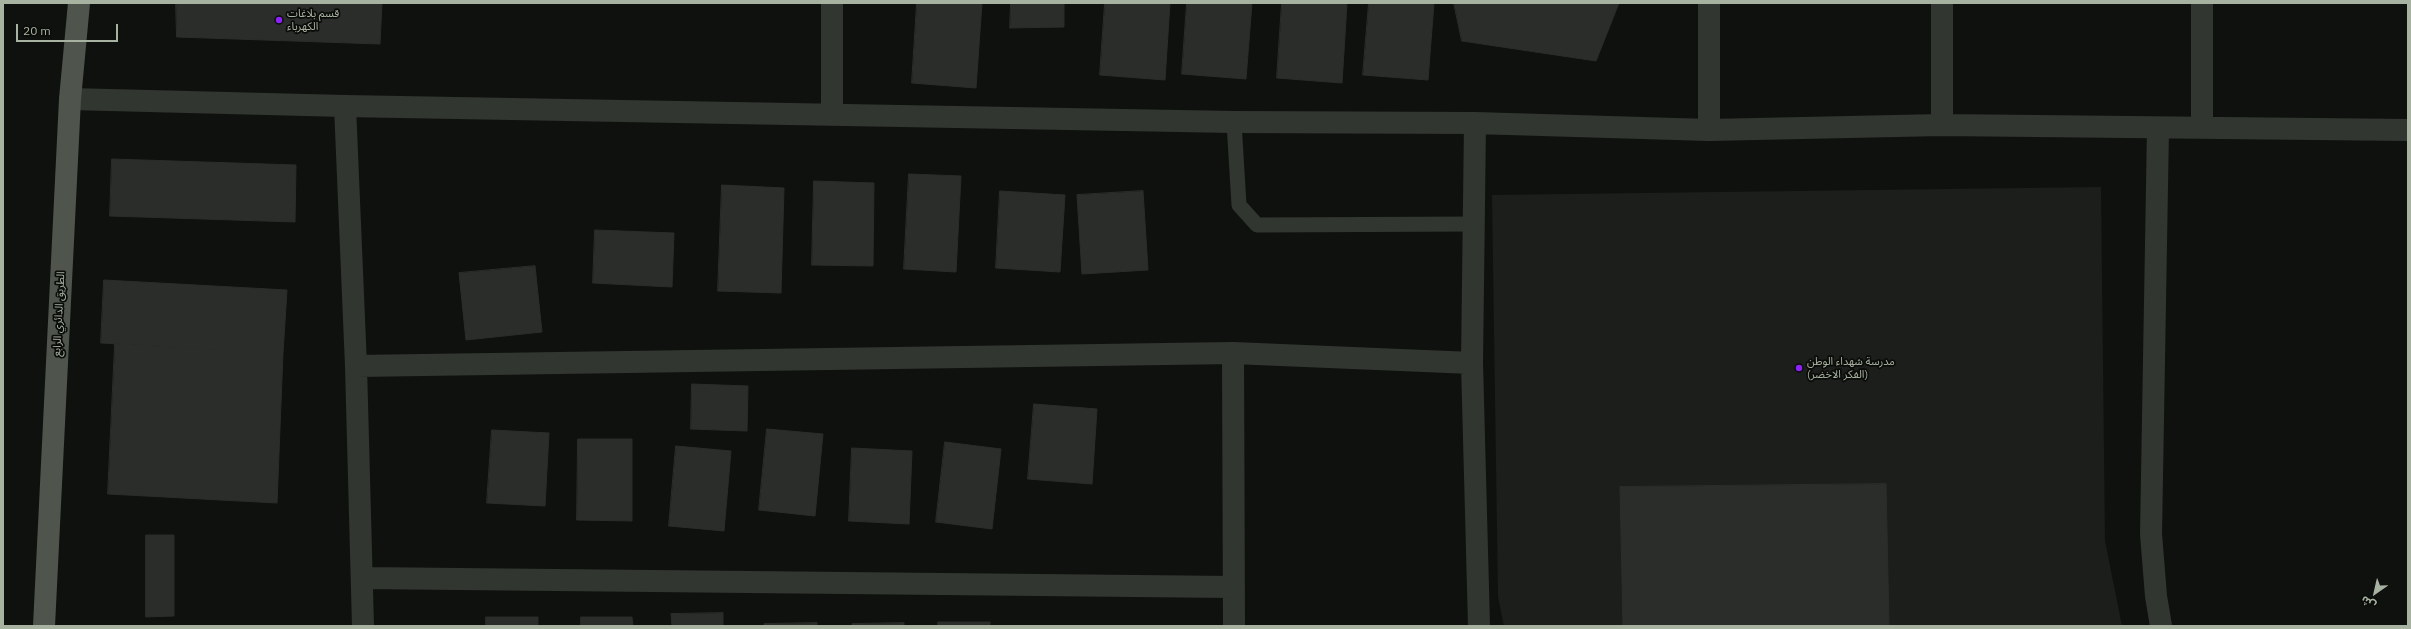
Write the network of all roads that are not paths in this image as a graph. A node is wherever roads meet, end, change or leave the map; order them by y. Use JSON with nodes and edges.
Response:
{"nodes":[{"id":1,"x":79,"y":3,"type":"edge"},
{"id":2,"x":832,"y":3,"type":"edge"},
{"id":3,"x":1709,"y":3,"type":"edge"},
{"id":4,"x":1942,"y":3,"type":"edge"},
{"id":5,"x":2202,"y":3,"type":"edge"},
{"id":6,"x":70,"y":99,"type":"junction"},
{"id":7,"x":345,"y":106,"type":"junction"},
{"id":8,"x":832,"y":113,"type":"junction"},
{"id":9,"x":1234,"y":122,"type":"junction"},
{"id":10,"x":1475,"y":123,"type":"junction"},
{"id":11,"x":1942,"y":125,"type":"junction"},
{"id":12,"x":2158,"y":128,"type":"junction"},
{"id":13,"x":2202,"y":128,"type":"junction"},
{"id":14,"x":1709,"y":130,"type":"junction"},
{"id":15,"x":2408,"y":130,"type":"edge"},
{"id":16,"x":1473,"y":224,"type":"junction"},
{"id":17,"x":1233,"y":353,"type":"junction"},
{"id":18,"x":1472,"y":363,"type":"junction"},
{"id":19,"x":356,"y":366,"type":"junction"},
{"id":20,"x":362,"y":578,"type":"junction"},
{"id":21,"x":1232,"y":587,"type":"junction"},
{"id":22,"x":44,"y":626,"type":"edge"},
{"id":23,"x":363,"y":626,"type":"edge"},
{"id":24,"x":1234,"y":626,"type":"edge"},
{"id":25,"x":1479,"y":626,"type":"edge"},
{"id":26,"x":2161,"y":626,"type":"edge"}],
"edges":[{"from":1,"to":6,"type":"main road","name":"الطريق الدائري الرابع"},
{"from":2,"to":8,"type":"street"},
{"from":3,"to":14,"type":"street"},
{"from":4,"to":11,"type":"street"},
{"from":5,"to":13,"type":"street"},
{"from":6,"to":7,"type":"street"},
{"from":6,"to":22,"type":"main road","name":"الطريق الدائري الرابع"},
{"from":7,"to":8,"type":"street"},
{"from":7,"to":19,"type":"street"},
{"from":8,"to":9,"type":"street"},
{"from":9,"to":10,"type":"street"},
{"from":9,"to":16,"type":"lane"},
{"from":10,"to":14,"type":"street"},
{"from":10,"to":16,"type":"street"},
{"from":11,"to":12,"type":"street"},
{"from":11,"to":14,"type":"street"},
{"from":12,"to":13,"type":"street"},
{"from":12,"to":26,"type":"street"},
{"from":13,"to":15,"type":"street"},
{"from":16,"to":18,"type":"street"},
{"from":17,"to":18,"type":"street"},
{"from":17,"to":19,"type":"street"},
{"from":17,"to":21,"type":"street"},
{"from":18,"to":25,"type":"street"},
{"from":19,"to":20,"type":"street"},
{"from":20,"to":21,"type":"street"},
{"from":20,"to":23,"type":"street"},
{"from":21,"to":24,"type":"street"}]}
